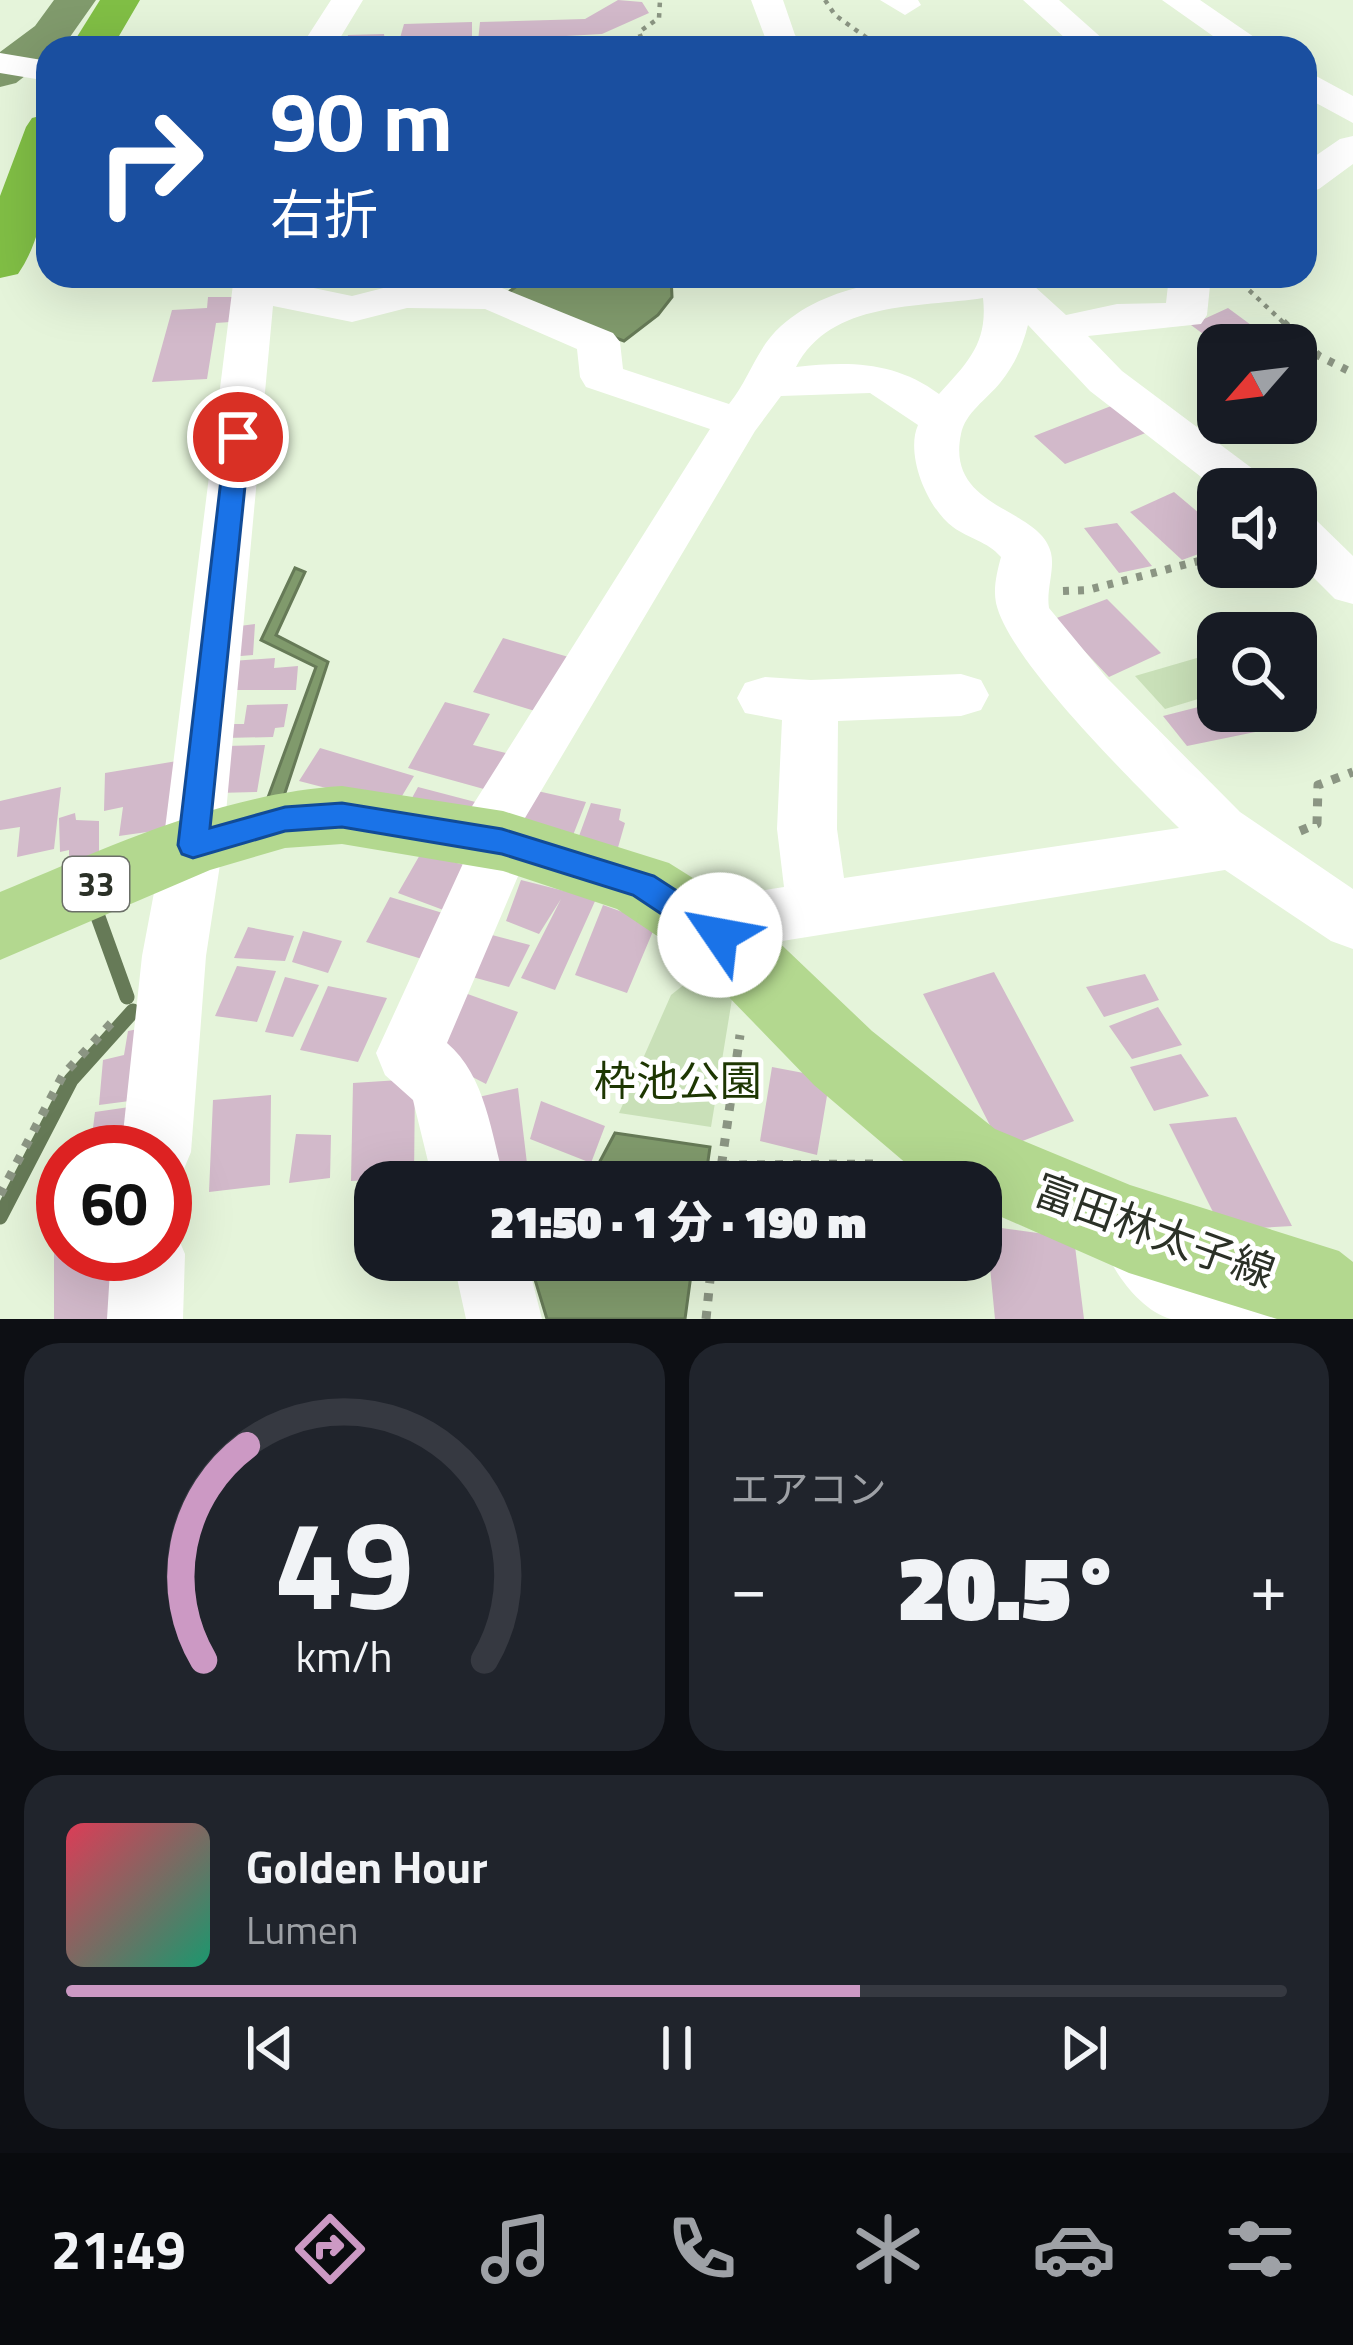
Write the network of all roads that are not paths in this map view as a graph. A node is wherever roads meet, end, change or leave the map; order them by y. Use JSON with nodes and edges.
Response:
{"nodes":[{"id":1,"x":120,"y":0,"type":"edge"},
{"id":2,"x":346,"y":0,"type":"edge"},
{"id":3,"x":767,"y":0,"type":"edge"},
{"id":4,"x":1039,"y":0,"type":"edge"},
{"id":5,"x":1201,"y":8,"type":"edge"},
{"id":6,"x":98,"y":36,"type":"edge"},
{"id":7,"x":324,"y":36,"type":"edge"},
{"id":8,"x":778,"y":36,"type":"edge"},
{"id":9,"x":1082,"y":36,"type":"edge"},
{"id":10,"x":1237,"y":36,"type":"edge"},
{"id":11,"x":1317,"y":89,"type":"edge"},
{"id":12,"x":1317,"y":108,"type":"edge"},
{"id":13,"x":1353,"y":112,"type":"edge"},
{"id":14,"x":1353,"y":123,"type":"edge"},
{"id":15,"x":1353,"y":147,"type":"edge"},
{"id":16,"x":36,"y":161,"type":"edge"},
{"id":17,"x":1317,"y":172,"type":"edge"},
{"id":18,"x":0,"y":263,"type":"edge"},
{"id":19,"x":254,"y":288,"type":"edge"},
{"id":20,"x":270,"y":288,"type":"edge"},
{"id":21,"x":949,"y":288,"type":"edge"},
{"id":22,"x":1002,"y":288,"type":"edge"},
{"id":23,"x":1013,"y":288,"type":"edge"},
{"id":24,"x":1189,"y":288,"type":"edge"},
{"id":25,"x":1055,"y":330,"type":"junction"},
{"id":26,"x":752,"y":403,"type":"junction"},
{"id":27,"x":940,"y":418,"type":"junction"},
{"id":28,"x":1220,"y":468,"type":"edge"},
{"id":29,"x":1317,"y":551,"type":"edge"},
{"id":30,"x":1353,"y":586,"type":"edge"},
{"id":31,"x":961,"y":695,"type":"dead end"},
{"id":32,"x":492,"y":840,"type":"junction"},
{"id":33,"x":193,"y":845,"type":"junction"},
{"id":34,"x":1242,"y":848,"type":"junction"},
{"id":35,"x":818,"y":912,"type":"junction"},
{"id":36,"x":1353,"y":922,"type":"edge"},
{"id":37,"x":0,"y":927,"type":"edge"},
{"id":38,"x":735,"y":951,"type":"junction"},
{"id":39,"x":158,"y":1125,"type":"edge"},
{"id":40,"x":464,"y":1161,"type":"edge"},
{"id":41,"x":1103,"y":1218,"type":"junction"},
{"id":42,"x":147,"y":1281,"type":"edge"},
{"id":43,"x":495,"y":1281,"type":"edge"},
{"id":44,"x":1337,"y":1292,"type":"edge"},
{"id":45,"x":145,"y":1319,"type":"edge"},
{"id":46,"x":504,"y":1319,"type":"edge"},
{"id":47,"x":1239,"y":1319,"type":"edge"}],
"edges":[{"from":1,"to":6,"type":"highway"},
{"from":2,"to":7,"type":"street"},
{"from":3,"to":8,"type":"street"},
{"from":4,"to":9,"type":"street"},
{"from":5,"to":10,"type":"street"},
{"from":11,"to":13,"type":"street"},
{"from":12,"to":14,"type":"street"},
{"from":15,"to":17,"type":"street"},
{"from":16,"to":18,"type":"highway"},
{"from":19,"to":33,"type":"street"},
{"from":20,"to":26,"type":"street"},
{"from":21,"to":26,"type":"street"},
{"from":22,"to":27,"type":"street"},
{"from":23,"to":25,"type":"street"},
{"from":24,"to":25,"type":"street"},
{"from":25,"to":28,"type":"street"},
{"from":26,"to":27,"type":"street"},
{"from":26,"to":32,"type":"street"},
{"from":27,"to":34,"type":"street"},
{"from":29,"to":30,"type":"street"},
{"from":31,"to":35,"type":"street"},
{"from":32,"to":33,"type":"main road","name":"富田林太子線","number":"33"},
{"from":32,"to":38,"type":"main road","name":"富田林太子線","number":"33"},
{"from":32,"to":40,"type":"street"},
{"from":33,"to":37,"type":"main road","name":"富田林太子線","number":"33"},
{"from":33,"to":39,"type":"street"},
{"from":34,"to":35,"type":"street"},
{"from":34,"to":36,"type":"street"},
{"from":35,"to":38,"type":"street"},
{"from":38,"to":41,"type":"main road","name":"富田林太子線","number":"33"},
{"from":41,"to":44,"type":"main road","name":"富田林太子線","number":"33"},
{"from":41,"to":47,"type":"street"},
{"from":42,"to":45,"type":"street"},
{"from":43,"to":46,"type":"street"}]}
